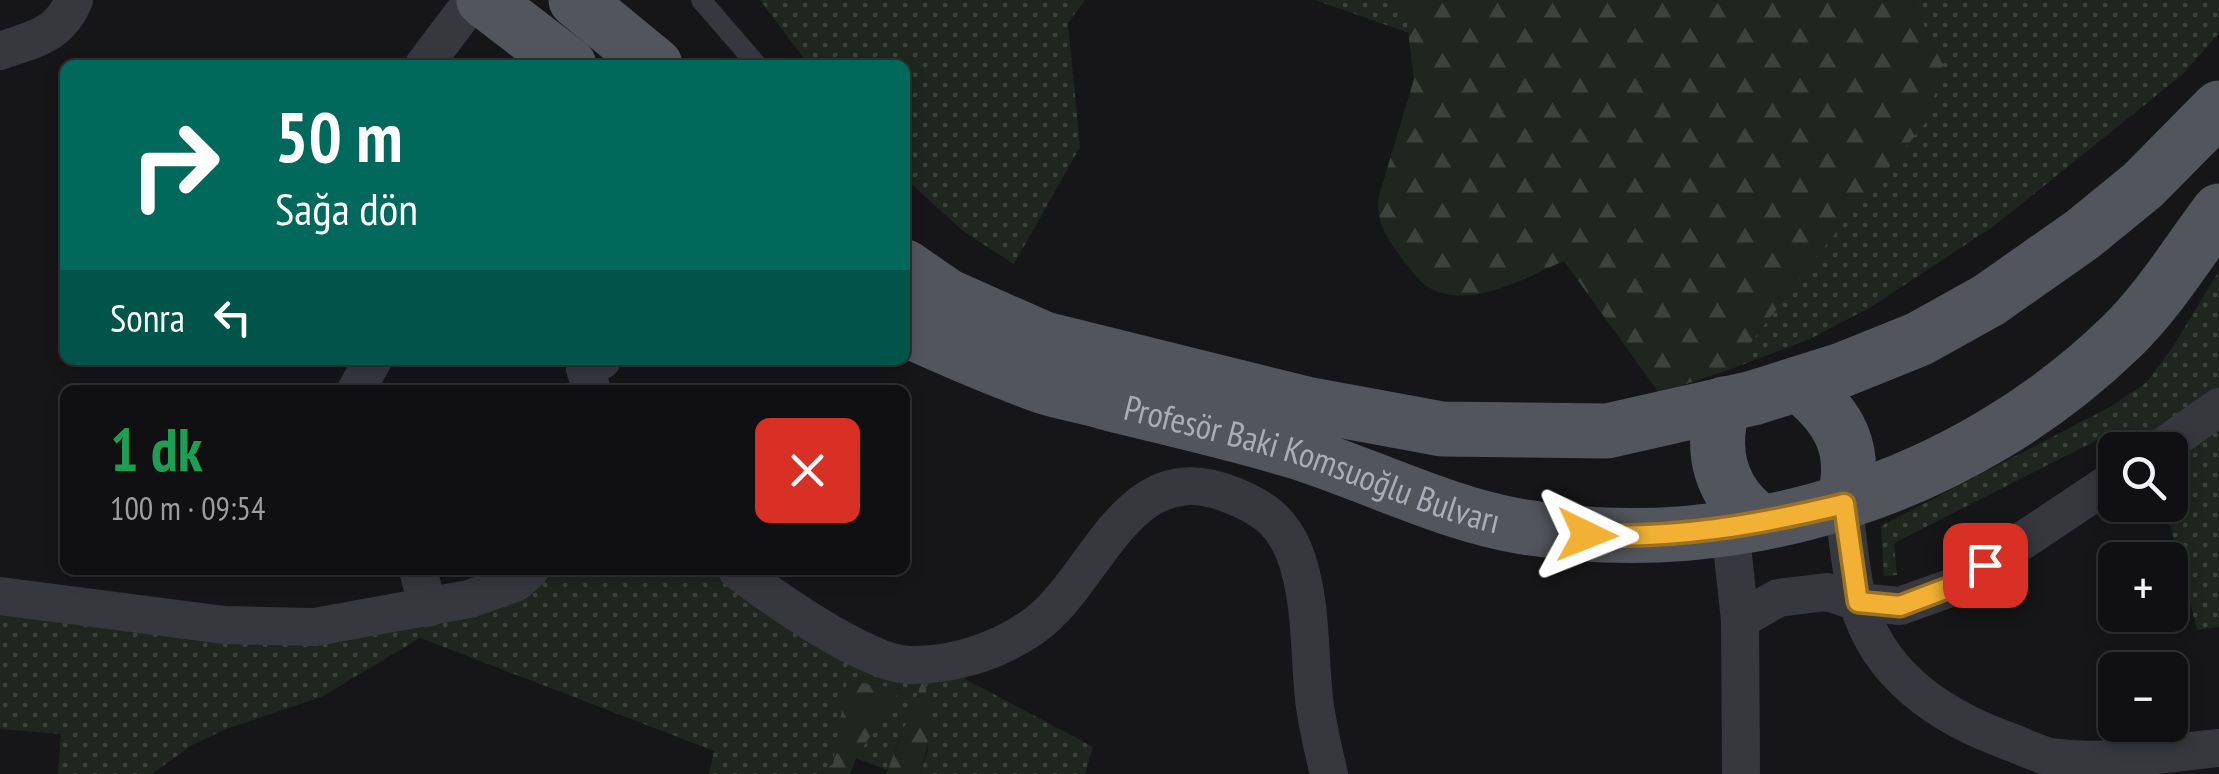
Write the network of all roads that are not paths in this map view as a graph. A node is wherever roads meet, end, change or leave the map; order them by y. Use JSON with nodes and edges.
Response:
{"nodes":[{"id":1,"x":74,"y":0,"type":"edge"},
{"id":2,"x":473,"y":0,"type":"edge"},
{"id":3,"x":484,"y":0,"type":"edge"},
{"id":4,"x":576,"y":0,"type":"edge"},
{"id":5,"x":701,"y":0,"type":"edge"},
{"id":6,"x":0,"y":51,"type":"edge"},
{"id":7,"x":428,"y":60,"type":"edge"},
{"id":8,"x":562,"y":60,"type":"edge"},
{"id":9,"x":649,"y":60,"type":"edge"},
{"id":10,"x":753,"y":60,"type":"edge"},
{"id":11,"x":2219,"y":108,"type":"edge"},
{"id":12,"x":2219,"y":211,"type":"edge"},
{"id":13,"x":910,"y":270,"type":"edge"},
{"id":14,"x":910,"y":331,"type":"edge"},
{"id":15,"x":1798,"y":384,"type":"junction"},
{"id":16,"x":1724,"y":404,"type":"junction"},
{"id":17,"x":2219,"y":407,"type":"edge"},
{"id":18,"x":2184,"y":432,"type":"edge"},
{"id":19,"x":1258,"y":442,"type":"junction"},
{"id":20,"x":2098,"y":489,"type":"edge"},
{"id":21,"x":1240,"y":498,"type":"junction"},
{"id":22,"x":1844,"y":504,"type":"junction"},
{"id":23,"x":1746,"y":525,"type":"junction"},
{"id":24,"x":419,"y":575,"type":"edge"},
{"id":25,"x":525,"y":575,"type":"edge"},
{"id":26,"x":744,"y":575,"type":"edge"},
{"id":27,"x":0,"y":596,"type":"edge"},
{"id":28,"x":1858,"y":602,"type":"junction"},
{"id":29,"x":428,"y":608,"type":"junction"},
{"id":30,"x":1740,"y":620,"type":"junction"},
{"id":31,"x":2219,"y":748,"type":"edge"},
{"id":32,"x":2048,"y":765,"type":"edge"},
{"id":33,"x":1329,"y":774,"type":"edge"},
{"id":34,"x":1741,"y":774,"type":"edge"}],
"edges":[{"from":1,"to":6,"type":"street"},
{"from":2,"to":7,"type":"street"},
{"from":3,"to":8,"type":"main road"},
{"from":4,"to":9,"type":"main road"},
{"from":5,"to":10,"type":"lane"},
{"from":11,"to":15,"type":"main road","name":"Profesör Baki Komsuoğlu Bulvarı"},
{"from":12,"to":22,"type":"main road","name":"Profesör Baki Komsuoğlu Bulvarı"},
{"from":13,"to":16,"type":"main road","name":"Profesör Baki Komsuoğlu Bulvarı"},
{"from":14,"to":19,"type":"main road","name":"Profesör Baki Komsuoğlu Bulvarı"},
{"from":15,"to":16,"type":"main road","name":"Profesör Baki Komsuoğlu Bulvarı"},
{"from":15,"to":22,"type":"main road"},
{"from":16,"to":23,"type":"main road"},
{"from":17,"to":18,"type":"street"},
{"from":19,"to":21,"type":"street"},
{"from":19,"to":23,"type":"main road","name":"Profesör Baki Komsuoğlu Bulvarı"},
{"from":20,"to":28,"type":"street"},
{"from":21,"to":26,"type":"street"},
{"from":21,"to":33,"type":"street"},
{"from":22,"to":23,"type":"main road","name":"Profesör Baki Komsuoğlu Bulvarı"},
{"from":22,"to":28,"type":"street"},
{"from":23,"to":30,"type":"street"},
{"from":24,"to":29,"type":"street"},
{"from":25,"to":29,"type":"street"},
{"from":27,"to":29,"type":"street"},
{"from":28,"to":30,"type":"street"},
{"from":28,"to":32,"type":"street"},
{"from":30,"to":34,"type":"street"},
{"from":31,"to":32,"type":"street"}]}
